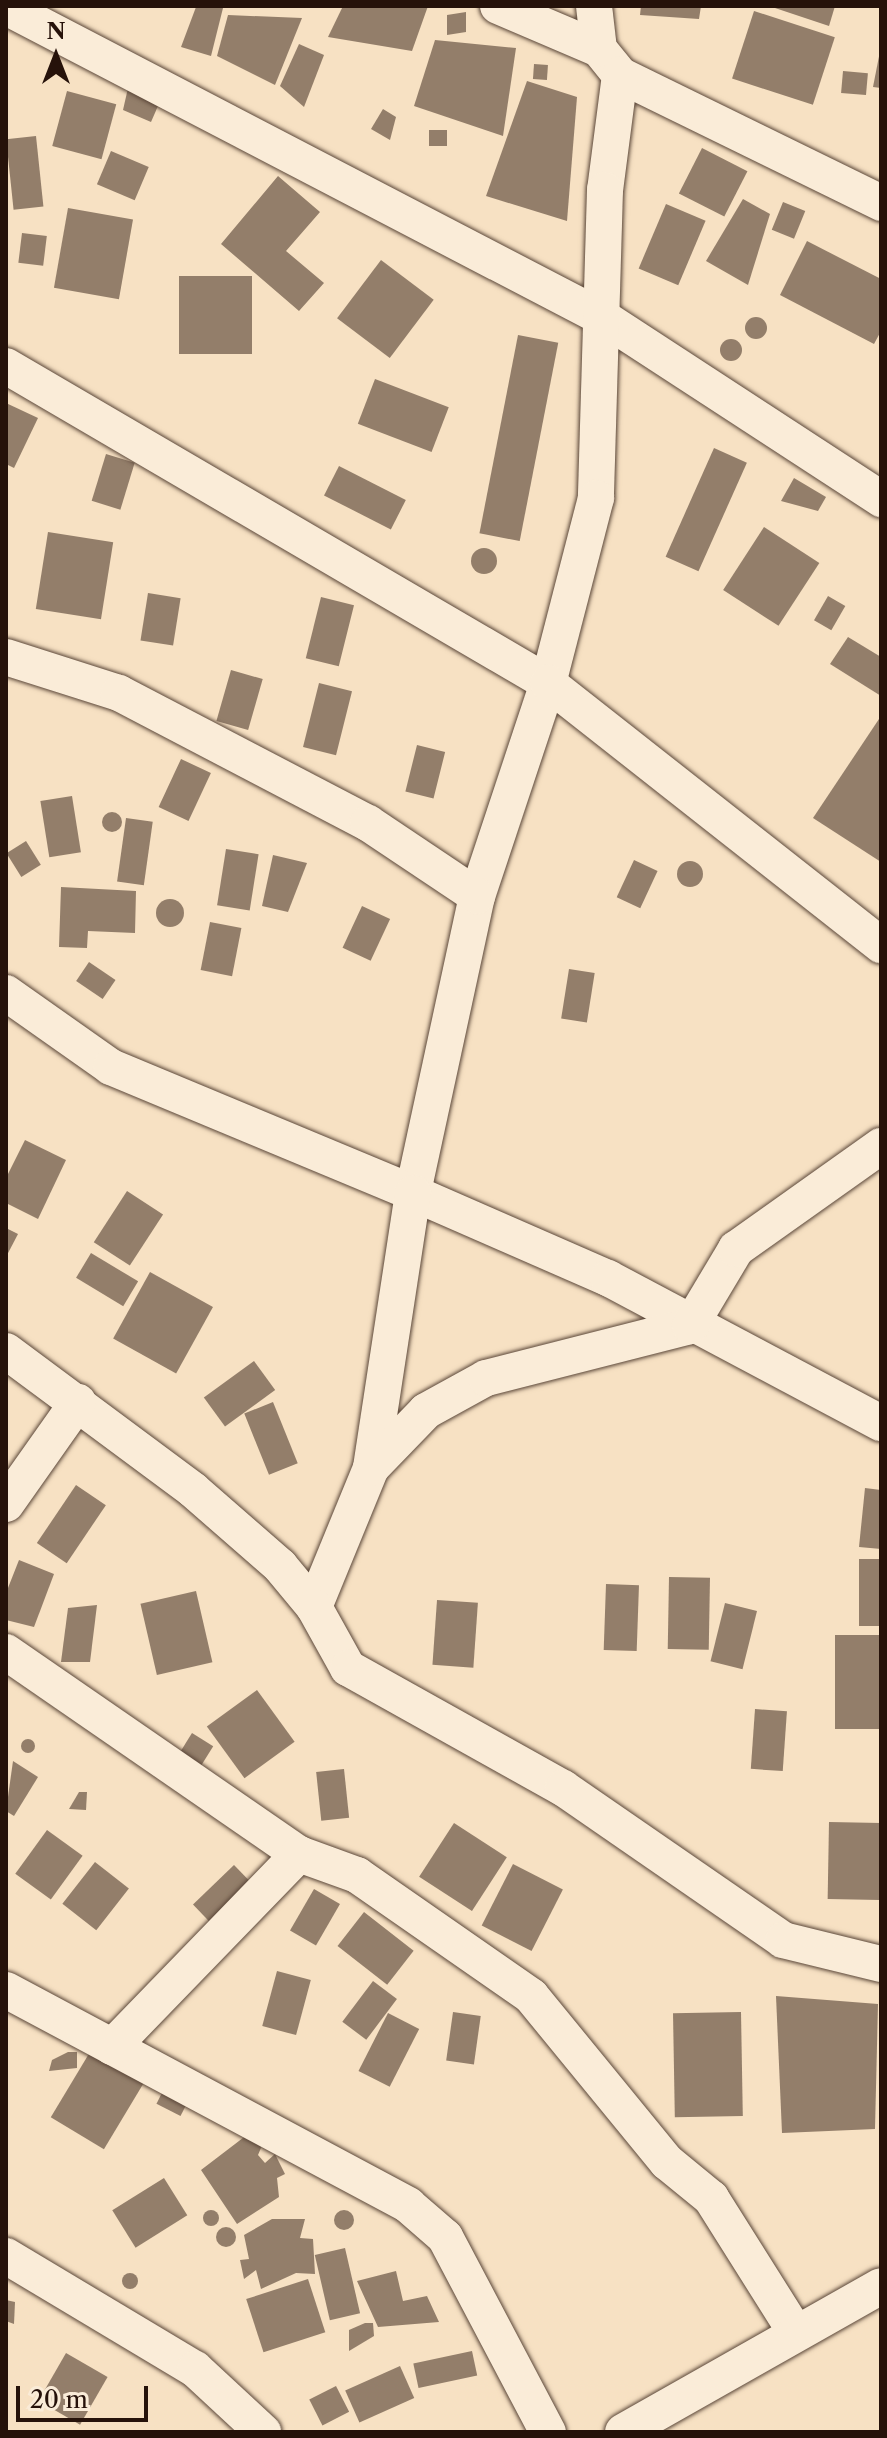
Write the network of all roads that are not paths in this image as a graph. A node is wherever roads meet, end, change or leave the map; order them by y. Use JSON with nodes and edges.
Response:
{"nodes":[{"id":1,"x":498,"y":6,"type":"edge"},
{"id":2,"x":594,"y":6,"type":"edge"},
{"id":3,"x":6,"y":7,"type":"edge"},
{"id":4,"x":609,"y":62,"type":"junction"},
{"id":5,"x":881,"y":203,"type":"edge"},
{"id":6,"x":605,"y":319,"type":"junction"},
{"id":7,"x":6,"y":366,"type":"edge"},
{"id":8,"x":881,"y":499,"type":"edge"},
{"id":9,"x":6,"y":657,"type":"edge"},
{"id":10,"x":548,"y":683,"type":"junction"},
{"id":11,"x":477,"y":896,"type":"junction"},
{"id":12,"x":881,"y":945,"type":"edge"},
{"id":13,"x":6,"y":993,"type":"edge"},
{"id":14,"x":881,"y":1146,"type":"edge"},
{"id":15,"x":413,"y":1193,"type":"junction"},
{"id":16,"x":690,"y":1326,"type":"junction"},
{"id":17,"x":6,"y":1351,"type":"edge"},
{"id":18,"x":78,"y":1402,"type":"junction"},
{"id":19,"x":881,"y":1423,"type":"edge"},
{"id":20,"x":371,"y":1468,"type":"junction"},
{"id":21,"x":6,"y":1504,"type":"edge"},
{"id":22,"x":314,"y":1607,"type":"junction"},
{"id":23,"x":6,"y":1652,"type":"edge"},
{"id":24,"x":299,"y":1854,"type":"junction"},
{"id":25,"x":881,"y":1964,"type":"edge"},
{"id":26,"x":6,"y":1990,"type":"edge"},
{"id":27,"x":112,"y":2047,"type":"junction"},
{"id":28,"x":6,"y":2256,"type":"edge"},
{"id":29,"x":881,"y":2286,"type":"edge"},
{"id":30,"x":794,"y":2330,"type":"junction"},
{"id":31,"x":263,"y":2432,"type":"edge"},
{"id":32,"x":548,"y":2432,"type":"edge"},
{"id":33,"x":623,"y":2432,"type":"edge"}],
"edges":[{"from":1,"to":4,"type":"street"},
{"from":2,"to":4,"type":"street"},
{"from":3,"to":6,"type":"street"},
{"from":4,"to":5,"type":"street"},
{"from":4,"to":6,"type":"street"},
{"from":6,"to":8,"type":"street"},
{"from":6,"to":10,"type":"street"},
{"from":7,"to":10,"type":"street"},
{"from":9,"to":11,"type":"street"},
{"from":10,"to":11,"type":"street"},
{"from":10,"to":12,"type":"street"},
{"from":11,"to":15,"type":"street"},
{"from":13,"to":15,"type":"street"},
{"from":14,"to":16,"type":"street"},
{"from":15,"to":16,"type":"street"},
{"from":15,"to":20,"type":"street"},
{"from":16,"to":19,"type":"street"},
{"from":16,"to":20,"type":"street"},
{"from":17,"to":18,"type":"street"},
{"from":18,"to":21,"type":"street"},
{"from":18,"to":22,"type":"street"},
{"from":20,"to":22,"type":"street"},
{"from":22,"to":25,"type":"street"},
{"from":23,"to":24,"type":"street"},
{"from":24,"to":27,"type":"street"},
{"from":24,"to":30,"type":"street"},
{"from":26,"to":27,"type":"street"},
{"from":27,"to":32,"type":"street"},
{"from":28,"to":31,"type":"street"},
{"from":29,"to":30,"type":"street"},
{"from":30,"to":33,"type":"street"}]}
